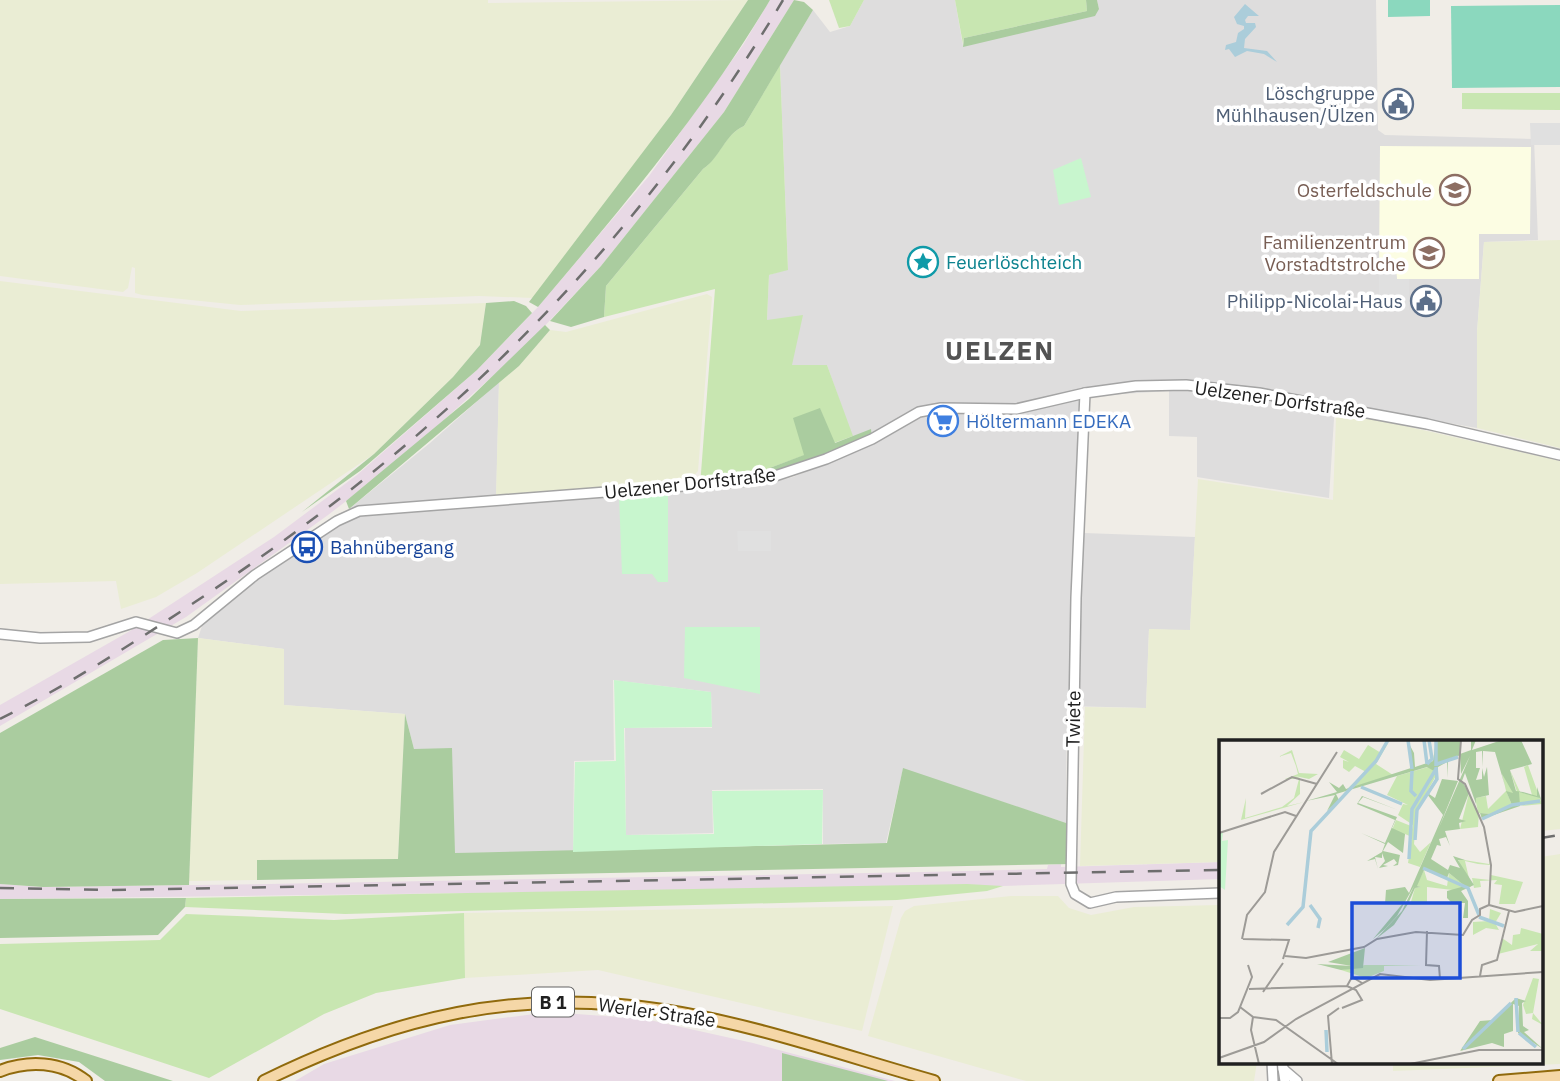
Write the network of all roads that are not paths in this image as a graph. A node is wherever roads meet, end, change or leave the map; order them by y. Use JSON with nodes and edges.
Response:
{"nodes":[{"id":1,"x":1085,"y":393,"type":"junction"},
{"id":2,"x":1560,"y":455,"type":"edge"},
{"id":3,"x":0,"y":634,"type":"edge"},
{"id":4,"x":1219,"y":893,"type":"edge"},
{"id":5,"x":1283,"y":1065,"type":"edge"},
{"id":6,"x":0,"y":1071,"type":"edge"},
{"id":7,"x":1560,"y":1076,"type":"edge"},
{"id":8,"x":86,"y":1081,"type":"edge"},
{"id":9,"x":264,"y":1081,"type":"edge"},
{"id":10,"x":934,"y":1081,"type":"edge"},
{"id":11,"x":1284,"y":1081,"type":"edge"},
{"id":12,"x":1297,"y":1081,"type":"edge"},
{"id":13,"x":1499,"y":1081,"type":"edge"}],
"edges":[{"from":1,"to":2,"type":"street","name":"Uelzener Dorfstraße"},
{"from":1,"to":3,"type":"street","name":"Uelzener Dorfstraße"},
{"from":1,"to":4,"type":"street","name":"Twiete"},
{"from":5,"to":11,"type":"street"},
{"from":5,"to":12,"type":"street"},
{"from":6,"to":8,"type":"main road"},
{"from":7,"to":13,"type":"main road"},
{"from":9,"to":10,"type":"main road","name":"Werler Straße","number":"B 1"}]}
